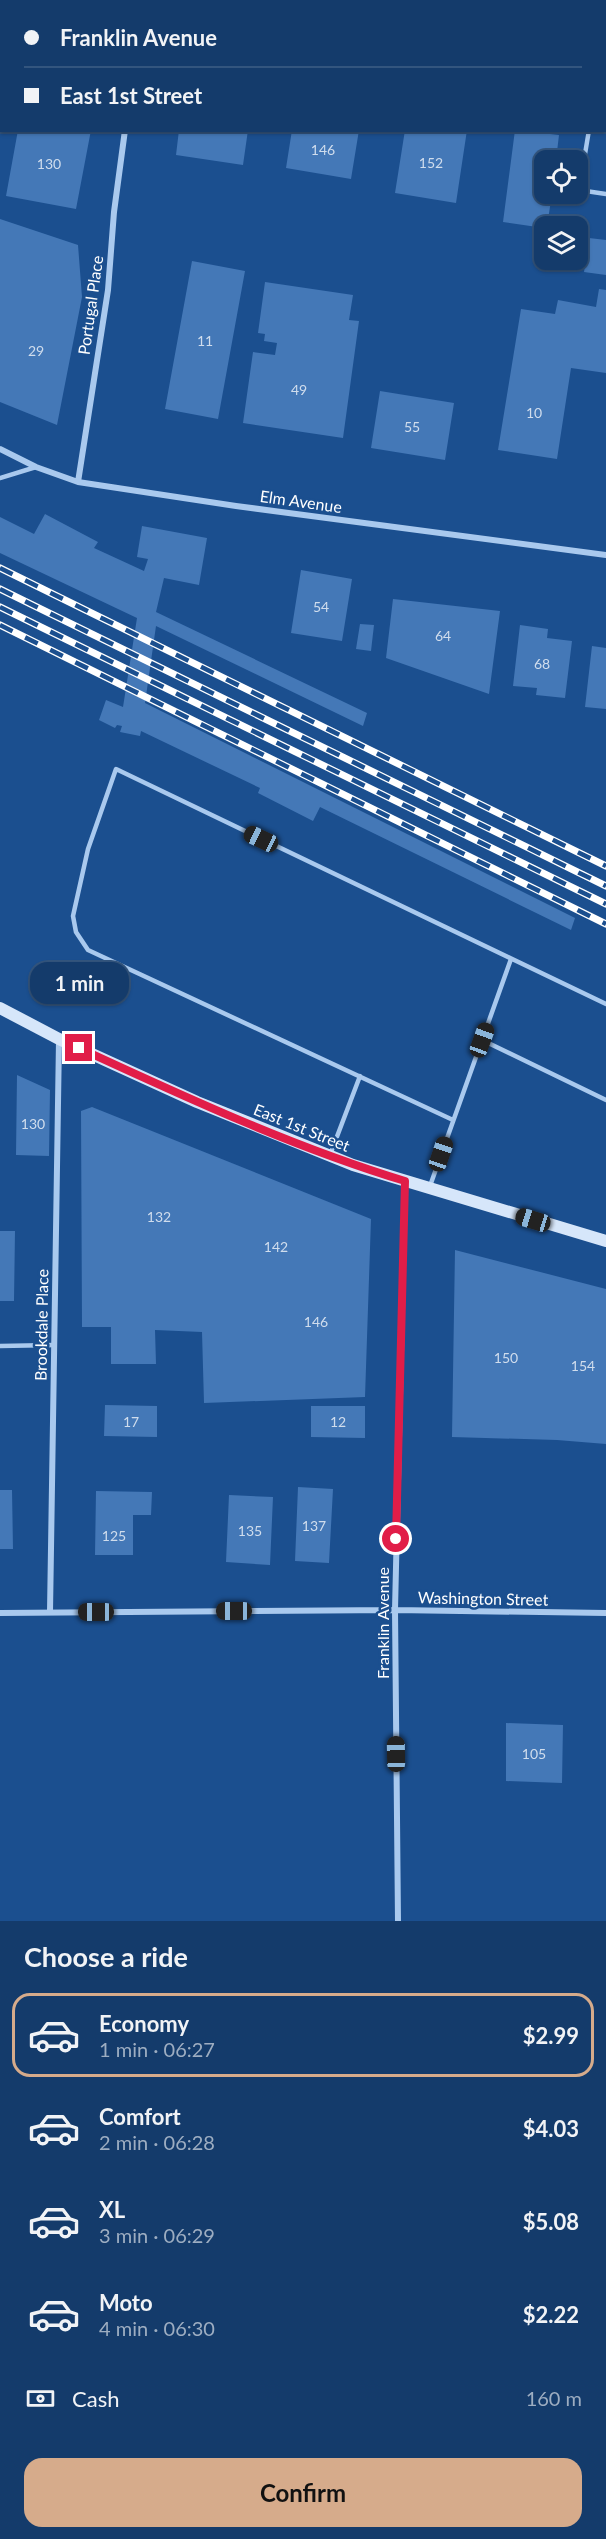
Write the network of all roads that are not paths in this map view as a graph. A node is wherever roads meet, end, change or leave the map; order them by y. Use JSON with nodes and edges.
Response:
{"nodes":[{"id":1,"x":125,"y":132,"type":"edge"},
{"id":2,"x":589,"y":132,"type":"edge"},
{"id":3,"x":606,"y":194,"type":"edge"},
{"id":4,"x":0,"y":449,"type":"edge"},
{"id":5,"x":36,"y":467,"type":"junction"},
{"id":6,"x":0,"y":478,"type":"edge"},
{"id":7,"x":78,"y":482,"type":"junction"},
{"id":8,"x":606,"y":555,"type":"edge"},
{"id":9,"x":511,"y":959,"type":"junction"},
{"id":10,"x":606,"y":1004,"type":"edge"},
{"id":11,"x":0,"y":1008,"type":"edge"},
{"id":12,"x":59,"y":1039,"type":"junction"},
{"id":13,"x":482,"y":1040,"type":"junction"},
{"id":14,"x":360,"y":1076,"type":"junction"},
{"id":15,"x":606,"y":1100,"type":"edge"},
{"id":16,"x":453,"y":1120,"type":"junction"},
{"id":17,"x":330,"y":1156,"type":"junction"},
{"id":18,"x":405,"y":1181,"type":"junction"},
{"id":19,"x":429,"y":1188,"type":"junction"},
{"id":20,"x":606,"y":1241,"type":"edge"},
{"id":21,"x":54,"y":1345,"type":"junction"},
{"id":22,"x":0,"y":1346,"type":"edge"},
{"id":23,"x":394,"y":1610,"type":"junction"},
{"id":24,"x":50,"y":1612,"type":"junction"},
{"id":25,"x":0,"y":1613,"type":"edge"},
{"id":26,"x":606,"y":1613,"type":"edge"},
{"id":27,"x":398,"y":1921,"type":"edge"}],
"edges":[{"from":1,"to":7,"type":"street","name":"Portugal Place"},
{"from":2,"to":3,"type":"lane"},
{"from":4,"to":5,"type":"street","name":"Elm Avenue"},
{"from":5,"to":6,"type":"lane"},
{"from":5,"to":7,"type":"street","name":"Elm Avenue"},
{"from":7,"to":8,"type":"street","name":"Elm Avenue"},
{"from":9,"to":10,"type":"lane"},
{"from":9,"to":13,"type":"lane"},
{"from":9,"to":14,"type":"lane"},
{"from":11,"to":12,"type":"main road","name":"East 1st Street"},
{"from":12,"to":17,"type":"main road","name":"East 1st Street"},
{"from":12,"to":21,"type":"street","name":"Brookdale Place"},
{"from":13,"to":15,"type":"lane"},
{"from":13,"to":16,"type":"lane"},
{"from":14,"to":16,"type":"lane"},
{"from":14,"to":17,"type":"lane"},
{"from":16,"to":19,"type":"lane"},
{"from":17,"to":18,"type":"main road","name":"East 1st Street"},
{"from":18,"to":19,"type":"main road","name":"East 1st Street"},
{"from":18,"to":23,"type":"street","name":"Franklin Avenue"},
{"from":19,"to":20,"type":"main road","name":"East 1st Street"},
{"from":21,"to":22,"type":"lane"},
{"from":21,"to":24,"type":"street","name":"Brookdale Place"},
{"from":23,"to":24,"type":"street","name":"Washington Street"},
{"from":23,"to":26,"type":"street","name":"Washington Street"},
{"from":23,"to":27,"type":"street","name":"Franklin Avenue"},
{"from":24,"to":25,"type":"street","name":"Washington Street"}]}
